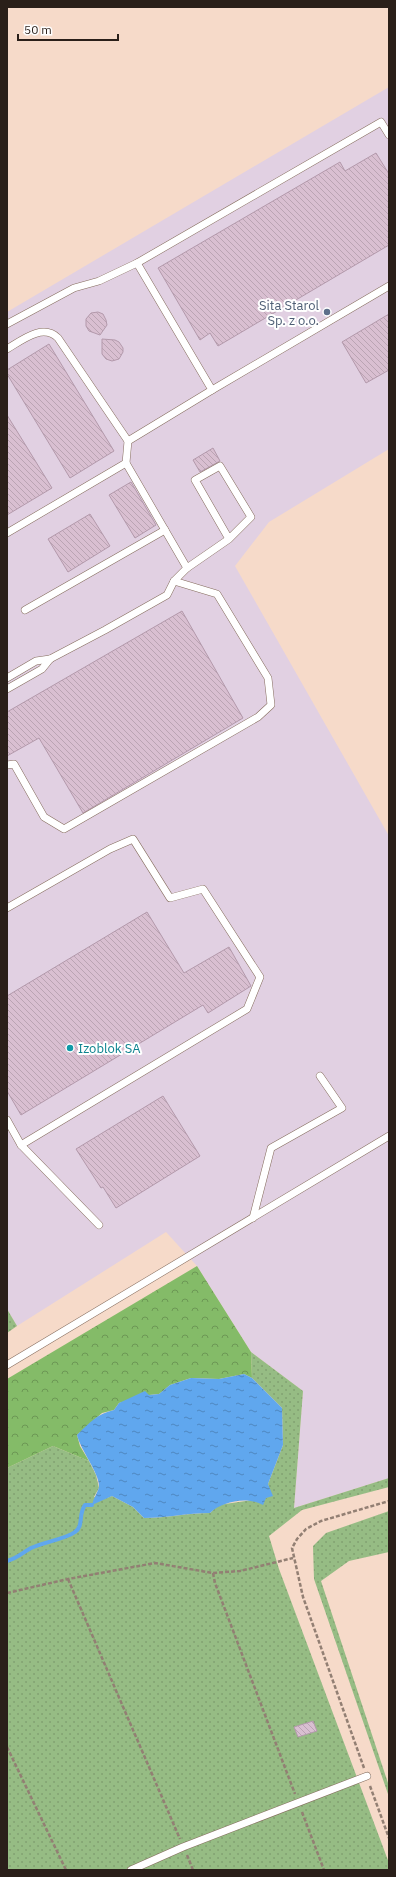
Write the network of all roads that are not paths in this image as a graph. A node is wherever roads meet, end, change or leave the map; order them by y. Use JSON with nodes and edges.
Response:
{"nodes":[{"id":1,"x":389,"y":135,"type":"edge"},
{"id":2,"x":137,"y":263,"type":"junction"},
{"id":3,"x":389,"y":286,"type":"edge"},
{"id":4,"x":7,"y":324,"type":"edge"},
{"id":5,"x":7,"y":349,"type":"edge"},
{"id":6,"x":212,"y":390,"type":"junction"},
{"id":7,"x":128,"y":441,"type":"junction"},
{"id":8,"x":126,"y":463,"type":"junction"},
{"id":9,"x":165,"y":530,"type":"junction"},
{"id":10,"x":7,"y":533,"type":"edge"},
{"id":11,"x":229,"y":540,"type":"junction"},
{"id":12,"x":187,"y":568,"type":"junction"},
{"id":13,"x":174,"y":581,"type":"junction"},
{"id":14,"x":25,"y":610,"type":"dead end"},
{"id":15,"x":50,"y":659,"type":"junction"},
{"id":16,"x":7,"y":678,"type":"edge"},
{"id":17,"x":7,"y":689,"type":"edge"},
{"id":18,"x":7,"y":765,"type":"edge"},
{"id":19,"x":7,"y":908,"type":"edge"},
{"id":20,"x":320,"y":1076,"type":"dead end"},
{"id":21,"x":7,"y":1120,"type":"edge"},
{"id":22,"x":389,"y":1136,"type":"edge"},
{"id":23,"x":21,"y":1145,"type":"junction"},
{"id":24,"x":253,"y":1218,"type":"junction"},
{"id":25,"x":99,"y":1225,"type":"dead end"},
{"id":26,"x":7,"y":1365,"type":"edge"},
{"id":27,"x":366,"y":1776,"type":"road end"},
{"id":28,"x":131,"y":1870,"type":"edge"}],
"edges":[{"from":1,"to":2,"type":"lane"},
{"from":2,"to":4,"type":"lane"},
{"from":2,"to":6,"type":"lane"},
{"from":3,"to":6,"type":"lane"},
{"from":5,"to":7,"type":"lane"},
{"from":6,"to":7,"type":"lane"},
{"from":7,"to":8,"type":"lane"},
{"from":8,"to":9,"type":"lane"},
{"from":8,"to":10,"type":"lane"},
{"from":9,"to":12,"type":"lane"},
{"from":9,"to":14,"type":"lane"},
{"from":11,"to":11,"type":"lane"},
{"from":11,"to":12,"type":"lane"},
{"from":12,"to":13,"type":"lane"},
{"from":13,"to":15,"type":"lane"},
{"from":13,"to":18,"type":"lane"},
{"from":15,"to":16,"type":"lane"},
{"from":15,"to":17,"type":"lane"},
{"from":19,"to":23,"type":"lane"},
{"from":20,"to":24,"type":"lane"},
{"from":21,"to":23,"type":"lane"},
{"from":22,"to":24,"type":"lane"},
{"from":23,"to":25,"type":"lane"},
{"from":24,"to":26,"type":"lane"},
{"from":27,"to":28,"type":"lane"}]}
